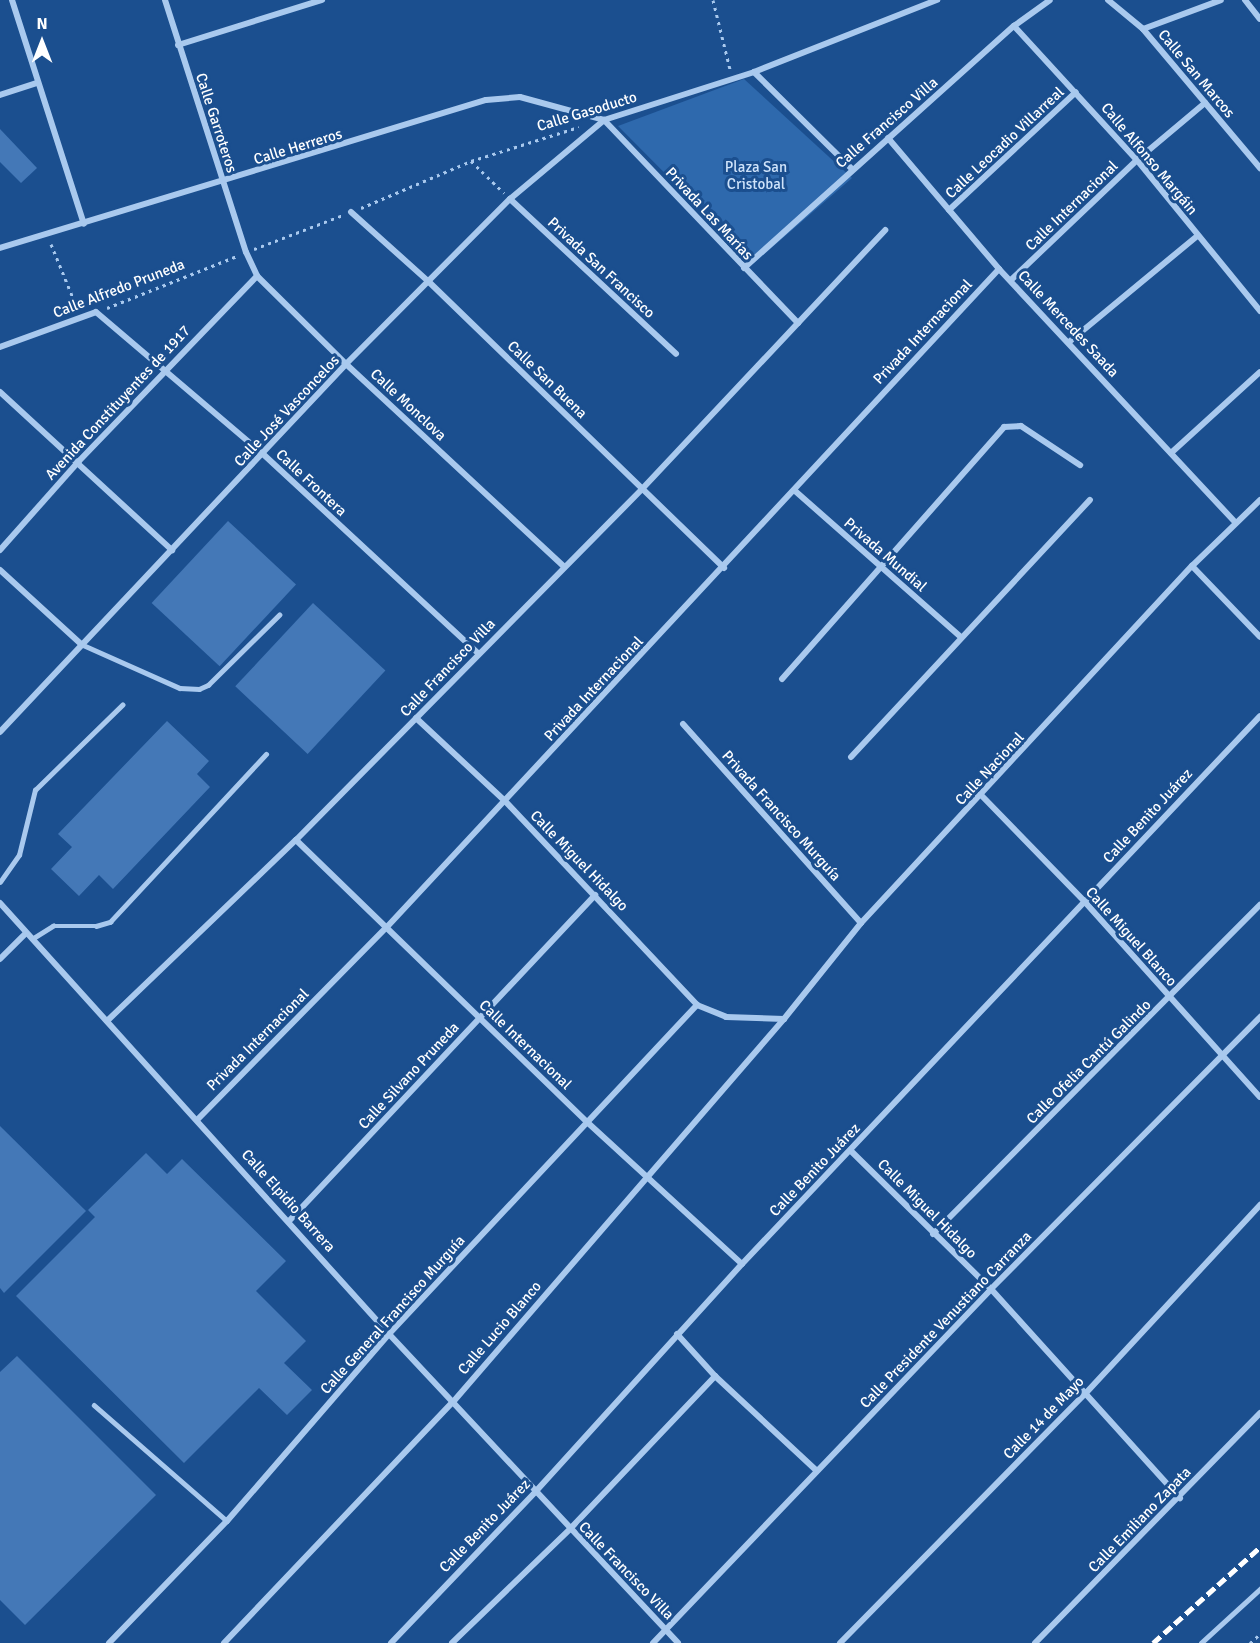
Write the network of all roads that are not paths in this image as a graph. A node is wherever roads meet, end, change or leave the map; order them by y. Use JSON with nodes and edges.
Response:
{"nodes":[{"id":1,"x":12,"y":0,"type":"edge"},
{"id":2,"x":165,"y":0,"type":"edge"},
{"id":3,"x":321,"y":0,"type":"edge"},
{"id":4,"x":937,"y":0,"type":"edge"},
{"id":5,"x":1050,"y":0,"type":"edge"},
{"id":6,"x":1108,"y":0,"type":"edge"},
{"id":7,"x":1221,"y":0,"type":"edge"},
{"id":8,"x":1245,"y":0,"type":"edge"},
{"id":9,"x":1260,"y":19,"type":"edge"},
{"id":10,"x":1014,"y":26,"type":"junction"},
{"id":11,"x":1143,"y":29,"type":"junction"},
{"id":12,"x":178,"y":45,"type":"junction"},
{"id":13,"x":754,"y":72,"type":"junction"},
{"id":14,"x":37,"y":83,"type":"junction"},
{"id":15,"x":1076,"y":93,"type":"junction"},
{"id":16,"x":0,"y":95,"type":"edge"},
{"id":17,"x":1205,"y":103,"type":"junction"},
{"id":18,"x":604,"y":120,"type":"junction"},
{"id":19,"x":888,"y":138,"type":"junction"},
{"id":20,"x":1137,"y":160,"type":"junction"},
{"id":21,"x":1260,"y":168,"type":"edge"},
{"id":22,"x":852,"y":169,"type":"junction"},
{"id":23,"x":223,"y":183,"type":"junction"},
{"id":24,"x":510,"y":199,"type":"junction"},
{"id":25,"x":949,"y":210,"type":"junction"},
{"id":26,"x":351,"y":212,"type":"road end"},
{"id":27,"x":84,"y":224,"type":"junction"},
{"id":28,"x":885,"y":230,"type":"dead end"},
{"id":29,"x":1197,"y":236,"type":"junction"},
{"id":30,"x":0,"y":248,"type":"edge"},
{"id":31,"x":246,"y":252,"type":"joint"},
{"id":32,"x":744,"y":268,"type":"junction"},
{"id":33,"x":999,"y":269,"type":"junction"},
{"id":34,"x":257,"y":276,"type":"junction"},
{"id":35,"x":1011,"y":280,"type":"junction"},
{"id":36,"x":429,"y":282,"type":"junction"},
{"id":37,"x":1260,"y":311,"type":"edge"},
{"id":38,"x":96,"y":312,"type":"joint"},
{"id":39,"x":798,"y":323,"type":"junction"},
{"id":40,"x":1070,"y":342,"type":"junction"},
{"id":41,"x":0,"y":347,"type":"edge"},
{"id":42,"x":676,"y":354,"type":"dead end"},
{"id":43,"x":346,"y":364,"type":"junction"},
{"id":44,"x":166,"y":369,"type":"junction"},
{"id":45,"x":1260,"y":372,"type":"edge"},
{"id":46,"x":0,"y":392,"type":"edge"},
{"id":47,"x":1171,"y":453,"type":"junction"},
{"id":48,"x":262,"y":454,"type":"junction"},
{"id":49,"x":79,"y":461,"type":"junction"},
{"id":50,"x":1080,"y":465,"type":"dead end"},
{"id":51,"x":643,"y":488,"type":"junction"},
{"id":52,"x":794,"y":490,"type":"junction"},
{"id":53,"x":1090,"y":500,"type":"dead end"},
{"id":54,"x":1260,"y":500,"type":"edge"},
{"id":55,"x":1236,"y":523,"type":"junction"},
{"id":56,"x":0,"y":550,"type":"edge"},
{"id":57,"x":172,"y":550,"type":"junction"},
{"id":58,"x":563,"y":566,"type":"junction"},
{"id":59,"x":1192,"y":566,"type":"junction"},
{"id":60,"x":724,"y":568,"type":"junction"},
{"id":61,"x":880,"y":568,"type":"junction"},
{"id":62,"x":0,"y":570,"type":"edge"},
{"id":63,"x":279,"y":615,"type":"dead end"},
{"id":64,"x":961,"y":637,"type":"junction"},
{"id":65,"x":1260,"y":637,"type":"edge"},
{"id":66,"x":81,"y":644,"type":"junction"},
{"id":67,"x":478,"y":653,"type":"junction"},
{"id":68,"x":782,"y":679,"type":"dead end"},
{"id":69,"x":122,"y":705,"type":"dead end"},
{"id":70,"x":1260,"y":716,"type":"edge"},
{"id":71,"x":416,"y":718,"type":"junction"},
{"id":72,"x":683,"y":724,"type":"dead end"},
{"id":73,"x":0,"y":732,"type":"edge"},
{"id":74,"x":266,"y":754,"type":"dead end"},
{"id":75,"x":851,"y":757,"type":"dead end"},
{"id":76,"x":982,"y":796,"type":"junction"},
{"id":77,"x":505,"y":801,"type":"junction"},
{"id":78,"x":296,"y":840,"type":"junction"},
{"id":79,"x":0,"y":882,"type":"edge"},
{"id":80,"x":595,"y":895,"type":"junction"},
{"id":81,"x":1084,"y":901,"type":"junction"},
{"id":82,"x":0,"y":903,"type":"edge"},
{"id":83,"x":1260,"y":905,"type":"edge"},
{"id":84,"x":861,"y":923,"type":"junction"},
{"id":85,"x":386,"y":928,"type":"junction"},
{"id":86,"x":26,"y":933,"type":"junction"},
{"id":87,"x":32,"y":939,"type":"junction"},
{"id":88,"x":0,"y":959,"type":"edge"},
{"id":89,"x":1170,"y":999,"type":"junction"},
{"id":90,"x":697,"y":1005,"type":"junction"},
{"id":91,"x":1260,"y":1017,"type":"edge"},
{"id":92,"x":480,"y":1018,"type":"junction"},
{"id":93,"x":784,"y":1018,"type":"junction"},
{"id":94,"x":107,"y":1022,"type":"junction"},
{"id":95,"x":1222,"y":1056,"type":"junction"},
{"id":96,"x":1260,"y":1096,"type":"edge"},
{"id":97,"x":198,"y":1119,"type":"junction"},
{"id":98,"x":587,"y":1122,"type":"junction"},
{"id":99,"x":851,"y":1151,"type":"junction"},
{"id":100,"x":646,"y":1176,"type":"junction"},
{"id":101,"x":1260,"y":1205,"type":"edge"},
{"id":102,"x":290,"y":1220,"type":"junction"},
{"id":103,"x":933,"y":1234,"type":"junction"},
{"id":104,"x":741,"y":1264,"type":"junction"},
{"id":105,"x":991,"y":1289,"type":"junction"},
{"id":106,"x":389,"y":1334,"type":"junction"},
{"id":107,"x":677,"y":1334,"type":"junction"},
{"id":108,"x":715,"y":1376,"type":"junction"},
{"id":109,"x":1085,"y":1394,"type":"junction"},
{"id":110,"x":453,"y":1402,"type":"junction"},
{"id":111,"x":94,"y":1405,"type":"dead end"},
{"id":112,"x":1260,"y":1413,"type":"edge"},
{"id":113,"x":817,"y":1471,"type":"junction"},
{"id":114,"x":537,"y":1490,"type":"junction"},
{"id":115,"x":1180,"y":1498,"type":"junction"},
{"id":116,"x":557,"y":1515,"type":"joint"},
{"id":117,"x":227,"y":1521,"type":"junction"},
{"id":118,"x":570,"y":1529,"type":"junction"},
{"id":119,"x":1260,"y":1589,"type":"edge"},
{"id":120,"x":666,"y":1630,"type":"junction"},
{"id":121,"x":110,"y":1643,"type":"edge"},
{"id":122,"x":224,"y":1643,"type":"edge"},
{"id":123,"x":391,"y":1643,"type":"edge"},
{"id":124,"x":452,"y":1643,"type":"edge"},
{"id":125,"x":653,"y":1643,"type":"edge"},
{"id":126,"x":678,"y":1643,"type":"edge"},
{"id":127,"x":840,"y":1643,"type":"edge"},
{"id":128,"x":1035,"y":1643,"type":"edge"},
{"id":129,"x":1201,"y":1643,"type":"edge"}],
"edges":[{"from":1,"to":14,"type":"street"},
{"from":2,"to":12,"type":"street","name":"Calle Garroteros"},
{"from":3,"to":12,"type":"street"},
{"from":4,"to":13,"type":"street","name":"Calle Gasoducto"},
{"from":5,"to":10,"type":"street","name":"Calle Francisco Villa"},
{"from":6,"to":11,"type":"street","name":"Calle San Marcos"},
{"from":7,"to":11,"type":"street"},
{"from":8,"to":9,"type":"street"},
{"from":10,"to":15,"type":"street","name":"Calle Alfonso Margáin"},
{"from":10,"to":19,"type":"street","name":"Calle Francisco Villa"},
{"from":11,"to":17,"type":"street","name":"Calle San Marcos"},
{"from":12,"to":23,"type":"street","name":"Calle Garroteros"},
{"from":13,"to":18,"type":"street","name":"Calle Gasoducto"},
{"from":13,"to":22,"type":"street"},
{"from":14,"to":16,"type":"street"},
{"from":14,"to":27,"type":"street"},
{"from":15,"to":20,"type":"street","name":"Calle Alfonso Margáin"},
{"from":15,"to":25,"type":"street","name":"Calle Leocadio Villarreal"},
{"from":17,"to":20,"type":"street","name":"Calle Internacional"},
{"from":17,"to":21,"type":"street","name":"Calle San Marcos"},
{"from":18,"to":23,"type":"street","name":"Calle Herreros"},
{"from":18,"to":24,"type":"street","name":"Calle José Vasconcelos"},
{"from":18,"to":32,"type":"street","name":"Privada Las Marías"},
{"from":19,"to":22,"type":"street","name":"Calle Francisco Villa"},
{"from":19,"to":25,"type":"street","name":"Calle Mercedes Saada"},
{"from":20,"to":29,"type":"street","name":"Calle Alfonso Margáin"},
{"from":20,"to":35,"type":"street","name":"Calle Internacional"},
{"from":22,"to":32,"type":"street","name":"Calle Francisco Villa"},
{"from":23,"to":27,"type":"street","name":"Calle Herreros"},
{"from":23,"to":31,"type":"street","name":"Calle Garroteros"},
{"from":24,"to":36,"type":"street","name":"Calle José Vasconcelos"},
{"from":24,"to":42,"type":"street","name":"Privada San Francisco"},
{"from":25,"to":33,"type":"street","name":"Calle Mercedes Saada"},
{"from":26,"to":36,"type":"street","name":"Calle San Buena"},
{"from":27,"to":30,"type":"street","name":"Calle Herreros"},
{"from":28,"to":39,"type":"street","name":"Calle Francisco Villa"},
{"from":29,"to":37,"type":"street","name":"Calle Alfonso Margáin"},
{"from":29,"to":40,"type":"street"},
{"from":31,"to":34,"type":"street","name":"Calle Monclova"},
{"from":32,"to":39,"type":"street","name":"Privada Las Marías"},
{"from":33,"to":35,"type":"street","name":"Calle Mercedes Saada"},
{"from":33,"to":52,"type":"street","name":"Privada Internacional"},
{"from":34,"to":43,"type":"street","name":"Calle Monclova"},
{"from":34,"to":44,"type":"street","name":"Avenida Constituyentes de 1917"},
{"from":35,"to":40,"type":"street","name":"Calle Mercedes Saada"},
{"from":36,"to":43,"type":"street","name":"Calle José Vasconcelos"},
{"from":36,"to":51,"type":"street","name":"Calle San Buena"},
{"from":38,"to":41,"type":"street","name":"Calle Alfredo Pruneda"},
{"from":38,"to":44,"type":"street","name":"Calle Frontera"},
{"from":39,"to":51,"type":"street","name":"Calle Francisco Villa"},
{"from":40,"to":47,"type":"street","name":"Calle Mercedes Saada"},
{"from":43,"to":48,"type":"street","name":"Calle José Vasconcelos"},
{"from":43,"to":58,"type":"street","name":"Calle Monclova"},
{"from":44,"to":48,"type":"street","name":"Calle Frontera"},
{"from":44,"to":49,"type":"street","name":"Avenida Constituyentes de 1917"},
{"from":45,"to":47,"type":"street"},
{"from":46,"to":49,"type":"street"},
{"from":47,"to":55,"type":"street","name":"Calle Mercedes Saada"},
{"from":48,"to":57,"type":"street","name":"Calle José Vasconcelos"},
{"from":48,"to":67,"type":"street","name":"Calle Frontera"},
{"from":49,"to":56,"type":"street","name":"Avenida Constituyentes de 1917"},
{"from":49,"to":57,"type":"street"},
{"from":50,"to":61,"type":"street"},
{"from":51,"to":58,"type":"street","name":"Calle Francisco Villa"},
{"from":51,"to":60,"type":"street","name":"Calle San Buena"},
{"from":52,"to":60,"type":"street","name":"Privada Internacional"},
{"from":52,"to":61,"type":"street","name":"Privada Mundial"},
{"from":53,"to":64,"type":"street"},
{"from":54,"to":55,"type":"street","name":"Calle Nacional"},
{"from":55,"to":59,"type":"street","name":"Calle Nacional"},
{"from":57,"to":66,"type":"street","name":"Calle José Vasconcelos"},
{"from":58,"to":67,"type":"street","name":"Calle Francisco Villa"},
{"from":59,"to":65,"type":"street"},
{"from":59,"to":76,"type":"street","name":"Calle Nacional"},
{"from":60,"to":77,"type":"street","name":"Privada Internacional"},
{"from":61,"to":64,"type":"street","name":"Privada Mundial"},
{"from":61,"to":68,"type":"street"},
{"from":62,"to":66,"type":"street"},
{"from":63,"to":66,"type":"lane"},
{"from":64,"to":75,"type":"street"},
{"from":66,"to":73,"type":"street","name":"Calle José Vasconcelos"},
{"from":67,"to":71,"type":"street","name":"Calle Francisco Villa"},
{"from":69,"to":79,"type":"lane"},
{"from":70,"to":81,"type":"street","name":"Calle Benito Juárez"},
{"from":71,"to":77,"type":"street","name":"Calle Miguel Hidalgo"},
{"from":71,"to":78,"type":"street","name":"Calle Francisco Villa"},
{"from":72,"to":84,"type":"street","name":"Privada Francisco Murguía"},
{"from":74,"to":87,"type":"lane"},
{"from":76,"to":81,"type":"street","name":"Calle Miguel Blanco"},
{"from":76,"to":84,"type":"street","name":"Calle Nacional"},
{"from":77,"to":80,"type":"street","name":"Calle Miguel Hidalgo"},
{"from":77,"to":85,"type":"street","name":"Privada Internacional"},
{"from":78,"to":85,"type":"street","name":"Calle Internacional"},
{"from":78,"to":94,"type":"street","name":"Calle Francisco Villa"},
{"from":80,"to":90,"type":"street","name":"Calle Miguel Hidalgo"},
{"from":80,"to":92,"type":"street","name":"Calle Silvano Pruneda"},
{"from":81,"to":89,"type":"street","name":"Calle Miguel Blanco"},
{"from":81,"to":99,"type":"street","name":"Calle Benito Juárez"},
{"from":82,"to":86,"type":"street","name":"Calle Elpidio Barrera"},
{"from":83,"to":89,"type":"street","name":"Calle Ofelia Cantú Galindo"},
{"from":84,"to":93,"type":"street","name":"Calle Nacional"},
{"from":85,"to":92,"type":"street","name":"Calle Internacional"},
{"from":85,"to":97,"type":"street","name":"Privada Internacional"},
{"from":86,"to":87,"type":"street","name":"Calle Elpidio Barrera"},
{"from":86,"to":88,"type":"street"},
{"from":87,"to":94,"type":"street","name":"Calle Elpidio Barrera"},
{"from":89,"to":95,"type":"street","name":"Calle Miguel Blanco"},
{"from":89,"to":103,"type":"street","name":"Calle Ofelia Cantú Galindo"},
{"from":90,"to":93,"type":"street","name":"Calle Miguel Hidalgo"},
{"from":90,"to":98,"type":"street","name":"Calle General Francisco Murguía"},
{"from":91,"to":95,"type":"street","name":"Calle Presidente Venustiano Carranza"},
{"from":92,"to":98,"type":"street","name":"Calle Internacional"},
{"from":92,"to":102,"type":"street","name":"Calle Silvano Pruneda"},
{"from":93,"to":100,"type":"street","name":"Calle Lucio Blanco"},
{"from":94,"to":97,"type":"street","name":"Calle Elpidio Barrera"},
{"from":95,"to":96,"type":"street","name":"Calle Miguel Blanco"},
{"from":95,"to":105,"type":"street","name":"Calle Presidente Venustiano Carranza"},
{"from":97,"to":102,"type":"street","name":"Calle Elpidio Barrera"},
{"from":98,"to":100,"type":"street","name":"Calle Internacional"},
{"from":98,"to":106,"type":"street","name":"Calle General Francisco Murguía"},
{"from":99,"to":103,"type":"street","name":"Calle Miguel Hidalgo"},
{"from":99,"to":104,"type":"street","name":"Calle Benito Juárez"},
{"from":100,"to":104,"type":"street","name":"Calle Internacional"},
{"from":100,"to":110,"type":"street","name":"Calle Lucio Blanco"},
{"from":101,"to":109,"type":"street","name":"Calle 14 de Mayo"},
{"from":102,"to":106,"type":"street","name":"Calle Elpidio Barrera"},
{"from":103,"to":105,"type":"street","name":"Calle Miguel Hidalgo"},
{"from":104,"to":107,"type":"street","name":"Calle Benito Juárez"},
{"from":105,"to":109,"type":"street","name":"Calle Miguel Hidalgo"},
{"from":105,"to":113,"type":"street","name":"Calle Presidente Venustiano Carranza"},
{"from":106,"to":110,"type":"street","name":"Calle Elpidio Barrera"},
{"from":106,"to":117,"type":"street","name":"Calle General Francisco Murguía"},
{"from":107,"to":108,"type":"street"},
{"from":107,"to":114,"type":"street","name":"Calle Benito Juárez"},
{"from":108,"to":113,"type":"street"},
{"from":108,"to":118,"type":"street"},
{"from":109,"to":115,"type":"street","name":"Calle Miguel Hidalgo"},
{"from":109,"to":127,"type":"street","name":"Calle 14 de Mayo"},
{"from":110,"to":114,"type":"street","name":"Calle Elpidio Barrera"},
{"from":110,"to":122,"type":"street","name":"Calle Lucio Blanco"},
{"from":111,"to":117,"type":"lane"},
{"from":112,"to":115,"type":"street","name":"Calle Emiliano Zapata"},
{"from":113,"to":120,"type":"street","name":"Calle Presidente Venustiano Carranza"},
{"from":114,"to":116,"type":"street","name":"Calle Elpidio Barrera"},
{"from":114,"to":123,"type":"street","name":"Calle Benito Juárez"},
{"from":115,"to":128,"type":"street","name":"Calle Emiliano Zapata"},
{"from":116,"to":118,"type":"street","name":"Calle Francisco Villa"},
{"from":117,"to":121,"type":"street","name":"Calle General Francisco Murguía"},
{"from":118,"to":120,"type":"street","name":"Calle Francisco Villa"},
{"from":118,"to":124,"type":"street"},
{"from":119,"to":129,"type":"lane"},
{"from":120,"to":125,"type":"street","name":"Calle Presidente Venustiano Carranza"},
{"from":120,"to":126,"type":"street","name":"Calle Francisco Villa"}]}
